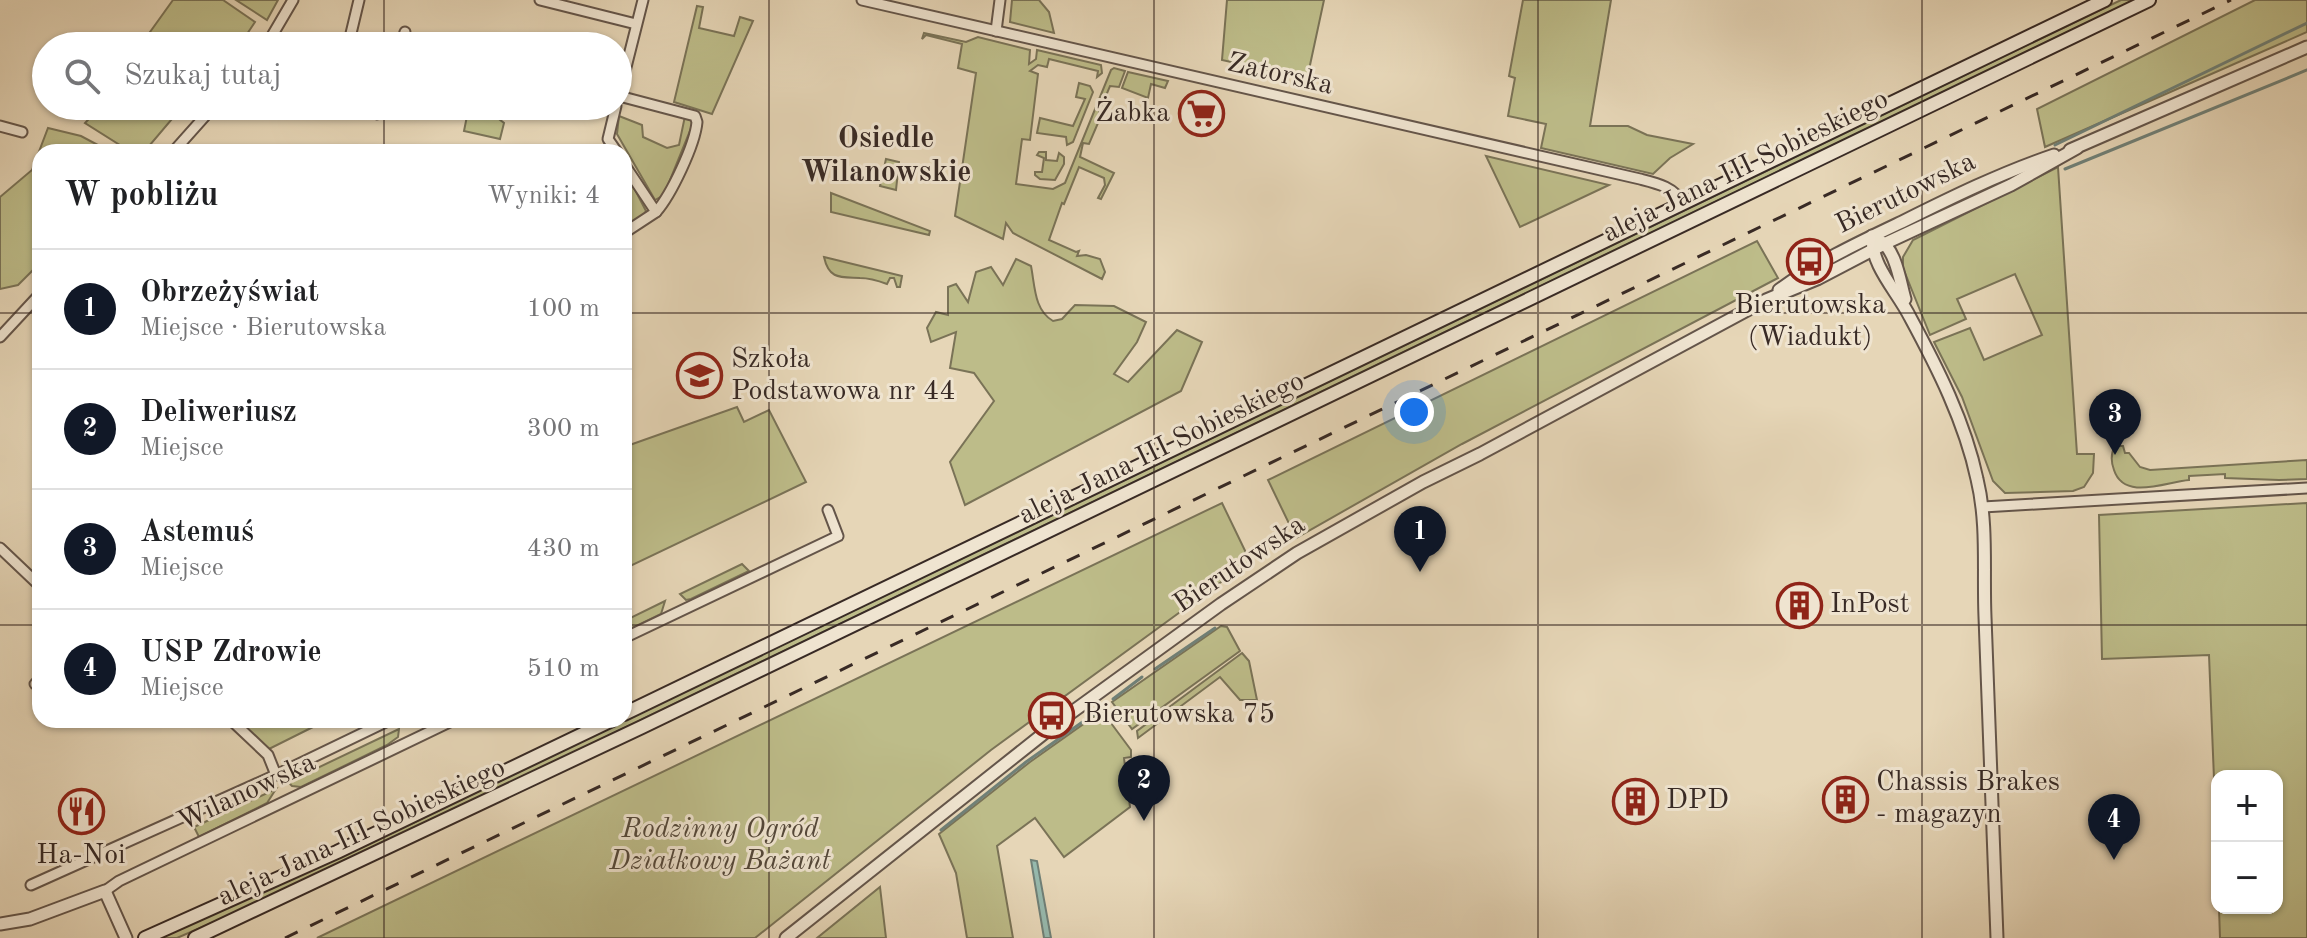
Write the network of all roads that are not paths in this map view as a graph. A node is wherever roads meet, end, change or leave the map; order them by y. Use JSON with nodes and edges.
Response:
{"nodes":[{"id":1,"x":293,"y":0,"type":"edge"},
{"id":2,"x":359,"y":0,"type":"edge"},
{"id":3,"x":540,"y":0,"type":"edge"},
{"id":4,"x":643,"y":0,"type":"edge"},
{"id":5,"x":862,"y":0,"type":"edge"},
{"id":6,"x":1000,"y":0,"type":"edge"},
{"id":7,"x":2105,"y":0,"type":"edge"},
{"id":8,"x":2149,"y":0,"type":"edge"},
{"id":9,"x":636,"y":24,"type":"junction"},
{"id":10,"x":996,"y":31,"type":"junction"},
{"id":11,"x":274,"y":32,"type":"edge"},
{"id":12,"x":351,"y":32,"type":"edge"},
{"id":13,"x":632,"y":40,"type":"edge"},
{"id":14,"x":2307,"y":47,"type":"edge"},
{"id":15,"x":632,"y":100,"type":"edge"},
{"id":16,"x":202,"y":120,"type":"edge"},
{"id":17,"x":613,"y":120,"type":"edge"},
{"id":18,"x":0,"y":126,"type":"edge"},
{"id":19,"x":22,"y":132,"type":"dead end"},
{"id":20,"x":180,"y":144,"type":"edge"},
{"id":21,"x":611,"y":144,"type":"edge"},
{"id":22,"x":2077,"y":148,"type":"junction"},
{"id":23,"x":632,"y":176,"type":"edge"},
{"id":24,"x":1682,"y":203,"type":"junction"},
{"id":25,"x":656,"y":212,"type":"junction"},
{"id":26,"x":632,"y":228,"type":"edge"},
{"id":27,"x":1872,"y":236,"type":"junction"},
{"id":28,"x":1886,"y":243,"type":"junction"},
{"id":29,"x":1872,"y":250,"type":"junction"},
{"id":30,"x":1766,"y":300,"type":"junction"},
{"id":31,"x":32,"y":303,"type":"edge"},
{"id":32,"x":1909,"y":315,"type":"junction"},
{"id":33,"x":0,"y":337,"type":"edge"},
{"id":34,"x":2307,"y":488,"type":"edge"},
{"id":35,"x":1983,"y":507,"type":"junction"},
{"id":36,"x":828,"y":510,"type":"dead end"},
{"id":37,"x":0,"y":548,"type":"edge"},
{"id":38,"x":32,"y":578,"type":"edge"},
{"id":39,"x":632,"y":634,"type":"edge"},
{"id":40,"x":632,"y":710,"type":"edge"},
{"id":41,"x":239,"y":728,"type":"edge"},
{"id":42,"x":373,"y":728,"type":"edge"},
{"id":43,"x":437,"y":728,"type":"edge"},
{"id":44,"x":595,"y":728,"type":"edge"},
{"id":45,"x":276,"y":775,"type":"junction"},
{"id":46,"x":31,"y":885,"type":"dead end"},
{"id":47,"x":105,"y":891,"type":"junction"},
{"id":48,"x":0,"y":924,"type":"edge"},
{"id":49,"x":126,"y":938,"type":"edge"},
{"id":50,"x":145,"y":938,"type":"edge"},
{"id":51,"x":195,"y":938,"type":"edge"},
{"id":52,"x":786,"y":938,"type":"edge"},
{"id":53,"x":1997,"y":938,"type":"edge"}],
"edges":[{"from":1,"to":11,"type":"street"},
{"from":2,"to":12,"type":"street"},
{"from":3,"to":9,"type":"street"},
{"from":4,"to":9,"type":"street"},
{"from":5,"to":10,"type":"street","name":"Zatorska"},
{"from":6,"to":10,"type":"street"},
{"from":7,"to":24,"type":"main road","name":"aleja Jana III Sobieskiego"},
{"from":8,"to":51,"type":"main road","name":"aleja Jana III Sobieskiego"},
{"from":9,"to":13,"type":"street"},
{"from":10,"to":24,"type":"street","name":"Zatorska"},
{"from":14,"to":22,"type":"street","name":"Bierutowska"},
{"from":15,"to":25,"type":"street"},
{"from":16,"to":20,"type":"street"},
{"from":17,"to":21,"type":"street"},
{"from":18,"to":19,"type":"street"},
{"from":22,"to":27,"type":"street","name":"Bierutowska"},
{"from":22,"to":28,"type":"street","name":"Bierutowska"},
{"from":23,"to":25,"type":"street"},
{"from":24,"to":40,"type":"main road","name":"aleja Jana III Sobieskiego"},
{"from":25,"to":26,"type":"street"},
{"from":27,"to":28,"type":"street"},
{"from":27,"to":29,"type":"street"},
{"from":27,"to":30,"type":"street","name":"Bierutowska"},
{"from":28,"to":29,"type":"street","name":"Bierutowska"},
{"from":28,"to":32,"type":"street"},
{"from":29,"to":30,"type":"street","name":"Bierutowska"},
{"from":29,"to":32,"type":"street"},
{"from":30,"to":52,"type":"street","name":"Bierutowska"},
{"from":31,"to":33,"type":"street"},
{"from":32,"to":35,"type":"street"},
{"from":34,"to":35,"type":"street"},
{"from":35,"to":53,"type":"street"},
{"from":36,"to":39,"type":"street"},
{"from":37,"to":38,"type":"street"},
{"from":41,"to":45,"type":"street"},
{"from":42,"to":45,"type":"street"},
{"from":43,"to":47,"type":"street","name":"Wilanowska"},
{"from":44,"to":50,"type":"main road","name":"aleja Jana III Sobieskiego"},
{"from":45,"to":46,"type":"street"},
{"from":47,"to":48,"type":"street","name":"Wilanowska"},
{"from":47,"to":49,"type":"street"}]}
